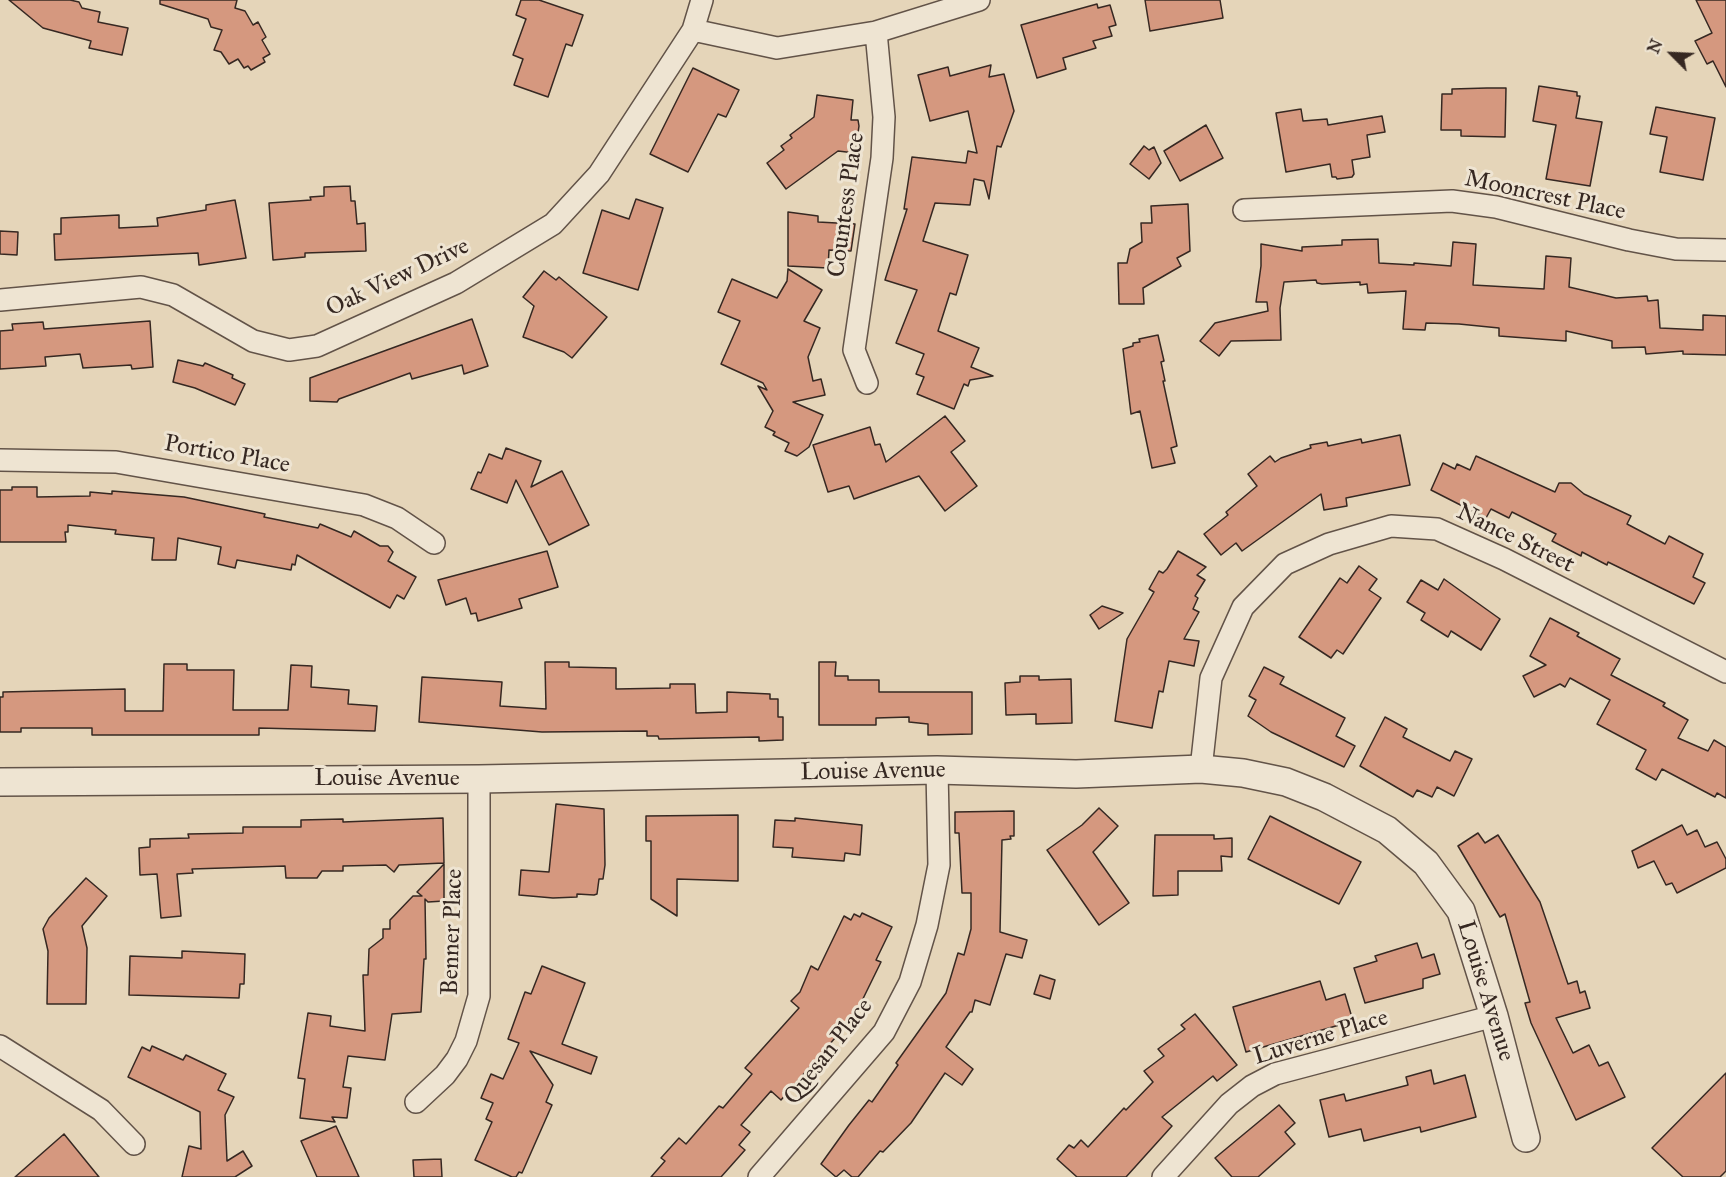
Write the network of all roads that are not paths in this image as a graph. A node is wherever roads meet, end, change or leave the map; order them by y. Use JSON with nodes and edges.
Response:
{"nodes":[{"id":1,"x":702,"y":0,"type":"edge"},
{"id":2,"x":978,"y":0,"type":"edge"},
{"id":3,"x":693,"y":30,"type":"junction"},
{"id":4,"x":876,"y":32,"type":"junction"},
{"id":5,"x":1244,"y":210,"type":"dead end"},
{"id":6,"x":1726,"y":250,"type":"edge"},
{"id":7,"x":0,"y":300,"type":"edge"},
{"id":8,"x":867,"y":383,"type":"dead end"},
{"id":9,"x":0,"y":459,"type":"edge"},
{"id":10,"x":434,"y":543,"type":"dead end"},
{"id":11,"x":1726,"y":672,"type":"edge"},
{"id":12,"x":1201,"y":769,"type":"junction"},
{"id":13,"x":937,"y":770,"type":"junction"},
{"id":14,"x":479,"y":778,"type":"junction"},
{"id":15,"x":0,"y":782,"type":"edge"},
{"id":16,"x":1494,"y":1016,"type":"junction"},
{"id":17,"x":0,"y":1046,"type":"edge"},
{"id":18,"x":416,"y":1102,"type":"dead end"},
{"id":19,"x":1526,"y":1138,"type":"dead end"},
{"id":20,"x":134,"y":1144,"type":"dead end"},
{"id":21,"x":759,"y":1177,"type":"edge"},
{"id":22,"x":1163,"y":1177,"type":"edge"}],
"edges":[{"from":1,"to":3,"type":"street","name":"Oak View Drive"},
{"from":2,"to":4,"type":"street"},
{"from":3,"to":4,"type":"street"},
{"from":3,"to":7,"type":"street","name":"Oak View Drive"},
{"from":4,"to":8,"type":"street","name":"Countess Place"},
{"from":5,"to":6,"type":"street","name":"Mooncrest Place"},
{"from":9,"to":10,"type":"street","name":"Portico Place"},
{"from":11,"to":12,"type":"street","name":"Nance Street"},
{"from":12,"to":13,"type":"street","name":"Louise Avenue"},
{"from":12,"to":16,"type":"street","name":"Louise Avenue"},
{"from":13,"to":14,"type":"street","name":"Louise Avenue"},
{"from":13,"to":21,"type":"street","name":"Quesan Place"},
{"from":14,"to":15,"type":"street","name":"Louise Avenue"},
{"from":14,"to":18,"type":"street","name":"Benner Place"},
{"from":16,"to":19,"type":"street","name":"Louise Avenue"},
{"from":16,"to":22,"type":"street","name":"Luverne Place"},
{"from":17,"to":20,"type":"street"}]}
